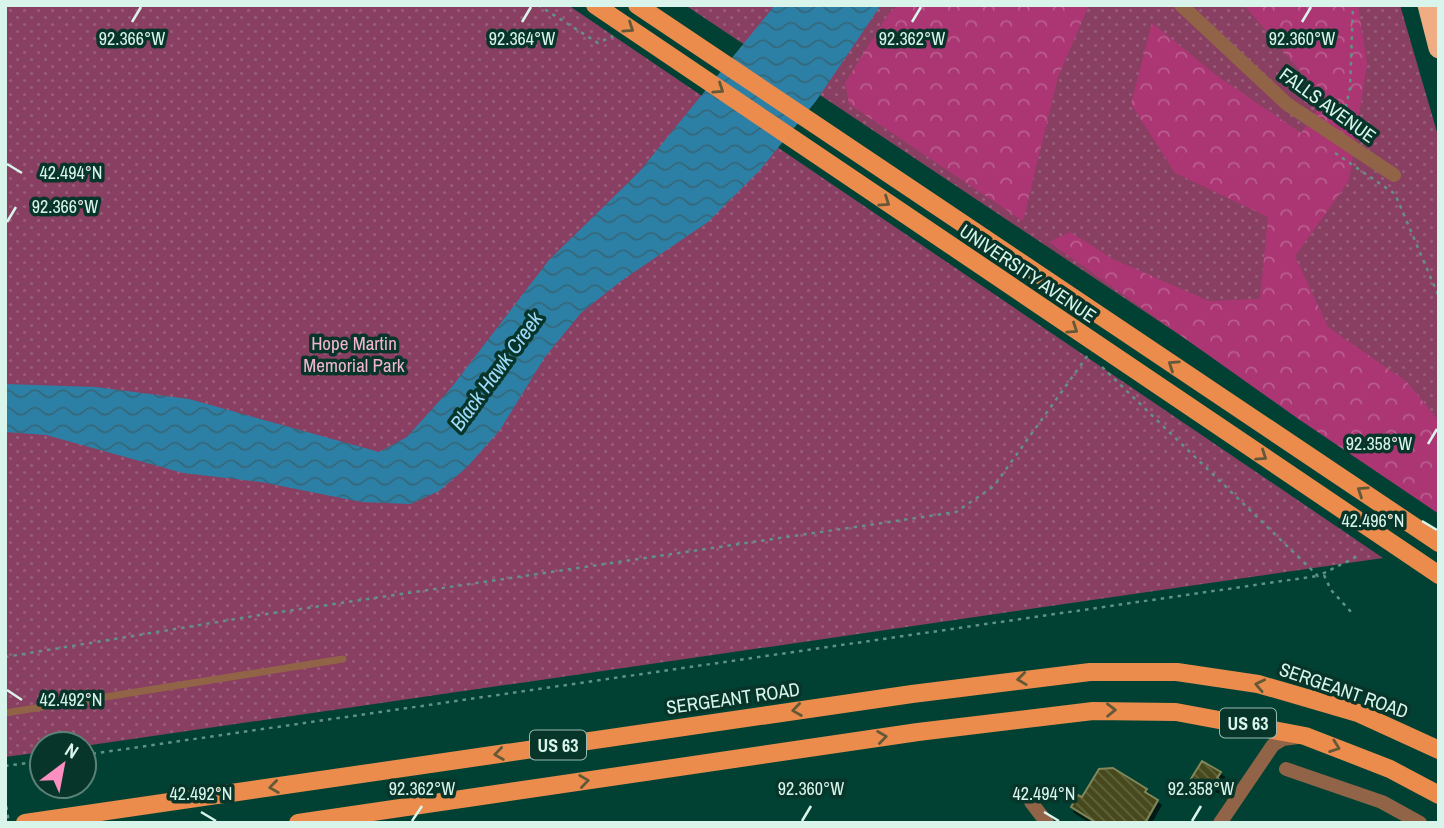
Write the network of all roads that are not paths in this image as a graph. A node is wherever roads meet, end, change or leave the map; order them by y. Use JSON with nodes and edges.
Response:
{"nodes":[{"id":1,"x":595,"y":5,"type":"edge"},
{"id":2,"x":637,"y":5,"type":"edge"},
{"id":3,"x":1181,"y":5,"type":"edge"},
{"id":4,"x":1428,"y":5,"type":"edge"},
{"id":5,"x":1439,"y":48,"type":"edge"},
{"id":6,"x":1394,"y":175,"type":"dead end"},
{"id":7,"x":1439,"y":543,"type":"edge"},
{"id":8,"x":1439,"y":575,"type":"edge"},
{"id":9,"x":343,"y":659,"type":"dead end"},
{"id":10,"x":5,"y":713,"type":"edge"},
{"id":11,"x":1305,"y":736,"type":"junction"},
{"id":12,"x":1439,"y":750,"type":"edge"},
{"id":13,"x":1286,"y":769,"type":"dead end"},
{"id":14,"x":1439,"y":795,"type":"edge"},
{"id":15,"x":1031,"y":802,"type":"dead end"},
{"id":16,"x":25,"y":823,"type":"edge"},
{"id":17,"x":298,"y":823,"type":"edge"},
{"id":18,"x":1047,"y":823,"type":"edge"},
{"id":19,"x":1220,"y":823,"type":"edge"},
{"id":20,"x":1420,"y":823,"type":"edge"}],
"edges":[{"from":1,"to":8,"type":"main road","name":"UNIVERSITY AVENUE","one_way":true},
{"from":7,"to":2,"type":"main road","name":"UNIVERSITY AVENUE","one_way":true},
{"from":3,"to":6,"type":"street","name":"FALLS AVENUE"},
{"from":4,"to":5,"type":"highway"},
{"from":9,"to":10,"type":"lane"},
{"from":11,"to":14,"type":"main road","number":"US 63","one_way":true},
{"from":17,"to":11,"type":"main road","number":"US 63","one_way":true},
{"from":11,"to":19,"type":"street"},
{"from":12,"to":16,"type":"main road","name":"SERGEANT ROAD","number":"US 63","one_way":true},
{"from":13,"to":20,"type":"street"},
{"from":15,"to":18,"type":"street"}]}
